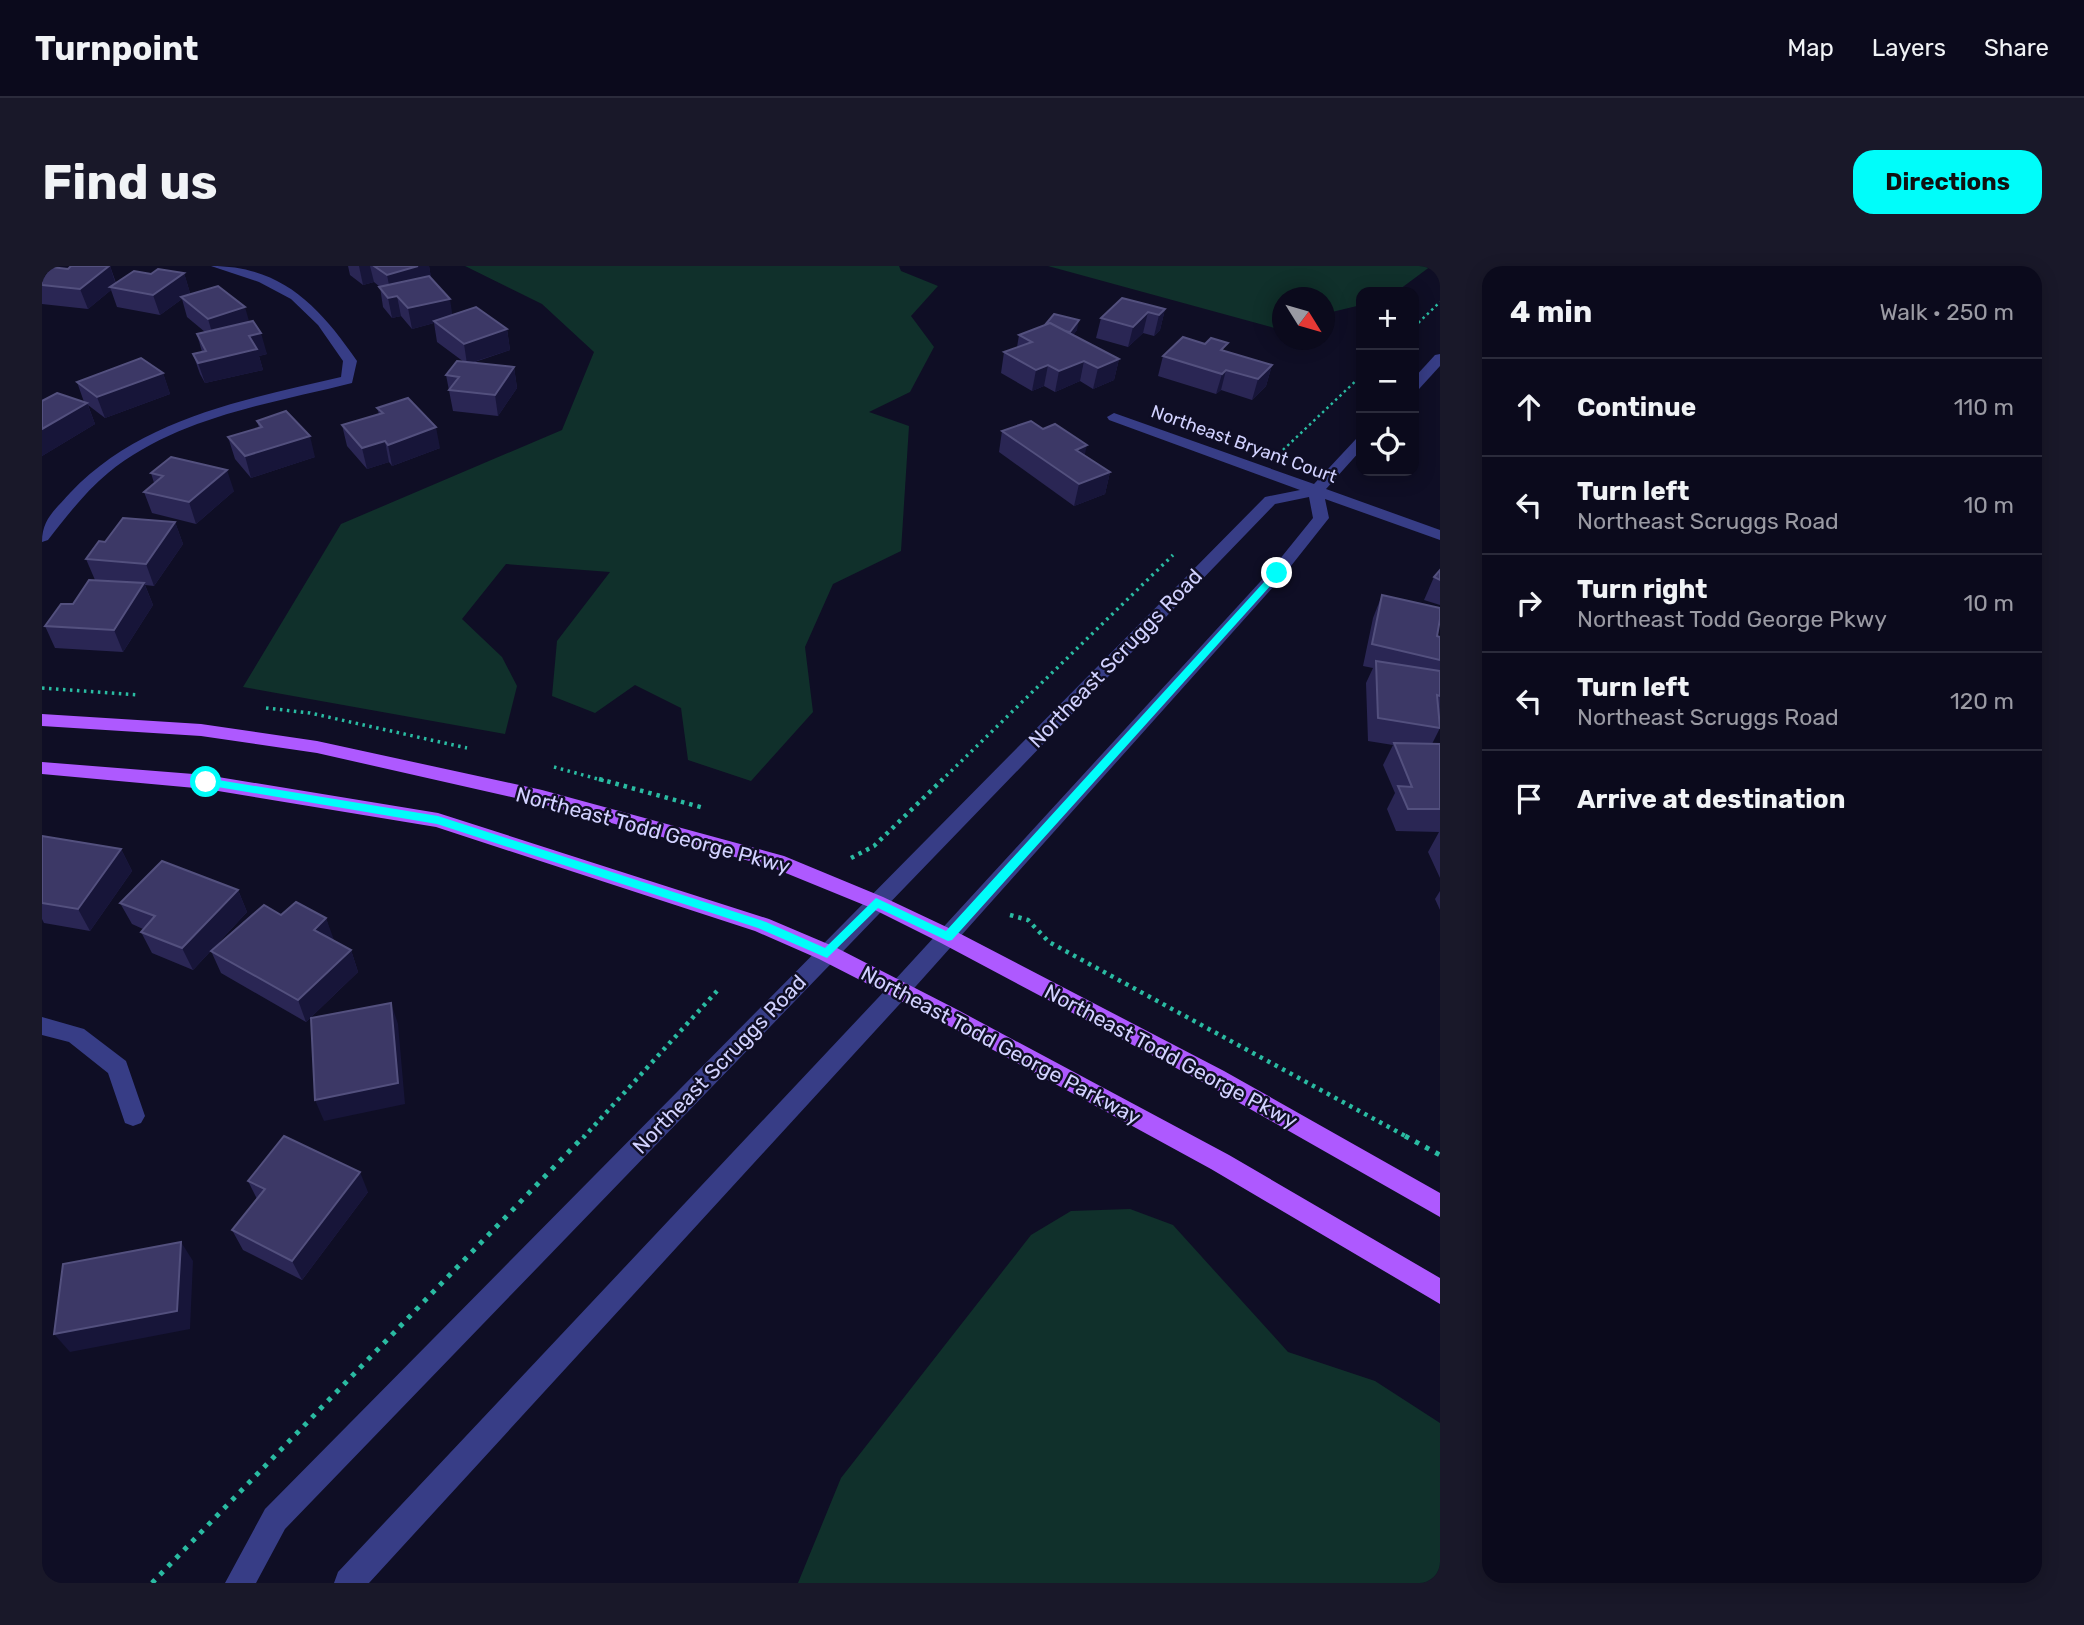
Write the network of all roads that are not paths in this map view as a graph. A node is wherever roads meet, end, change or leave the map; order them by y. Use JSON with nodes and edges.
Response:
{"nodes":[{"id":1,"x":217,"y":266,"type":"edge"},
{"id":2,"x":1440,"y":358,"type":"edge"},
{"id":3,"x":1419,"y":381,"type":"edge"},
{"id":4,"x":1114,"y":417,"type":"dead end"},
{"id":5,"x":1356,"y":447,"type":"edge"},
{"id":6,"x":1316,"y":491,"type":"junction"},
{"id":7,"x":1440,"y":535,"type":"edge"},
{"id":8,"x":42,"y":537,"type":"edge"},
{"id":9,"x":42,"y":720,"type":"edge"},
{"id":10,"x":42,"y":768,"type":"edge"},
{"id":11,"x":876,"y":902,"type":"junction"},
{"id":12,"x":948,"y":937,"type":"junction"},
{"id":13,"x":827,"y":953,"type":"junction"},
{"id":14,"x":900,"y":989,"type":"junction"},
{"id":15,"x":42,"y":1026,"type":"edge"},
{"id":16,"x":133,"y":1116,"type":"dead end"},
{"id":17,"x":1440,"y":1206,"type":"edge"},
{"id":18,"x":1440,"y":1292,"type":"edge"},
{"id":19,"x":240,"y":1583,"type":"edge"},
{"id":20,"x":349,"y":1583,"type":"edge"}],
"edges":[{"from":1,"to":8,"type":"street"},
{"from":2,"to":3,"type":"street"},
{"from":4,"to":6,"type":"street","name":"Northeast Bryant Court"},
{"from":5,"to":6,"type":"street"},
{"from":6,"to":7,"type":"street","name":"Northeast Bryant Court"},
{"from":6,"to":11,"type":"street","name":"Northeast Scruggs Road"},
{"from":6,"to":12,"type":"street"},
{"from":9,"to":11,"type":"main road","name":"Northeast Todd George Pkwy"},
{"from":10,"to":13,"type":"main road","name":"Northeast Todd George Parkway"},
{"from":11,"to":12,"type":"main road","name":"Northeast Todd George Pkwy"},
{"from":11,"to":13,"type":"street","name":"Northeast Scruggs Road"},
{"from":12,"to":14,"type":"street"},
{"from":12,"to":17,"type":"main road","name":"Northeast Todd George Pkwy"},
{"from":13,"to":14,"type":"main road","name":"Northeast Todd George Parkway"},
{"from":13,"to":19,"type":"street","name":"Northeast Scruggs Road"},
{"from":14,"to":18,"type":"main road","name":"Northeast Todd George Parkway"},
{"from":14,"to":20,"type":"street"},
{"from":15,"to":16,"type":"street"}]}
